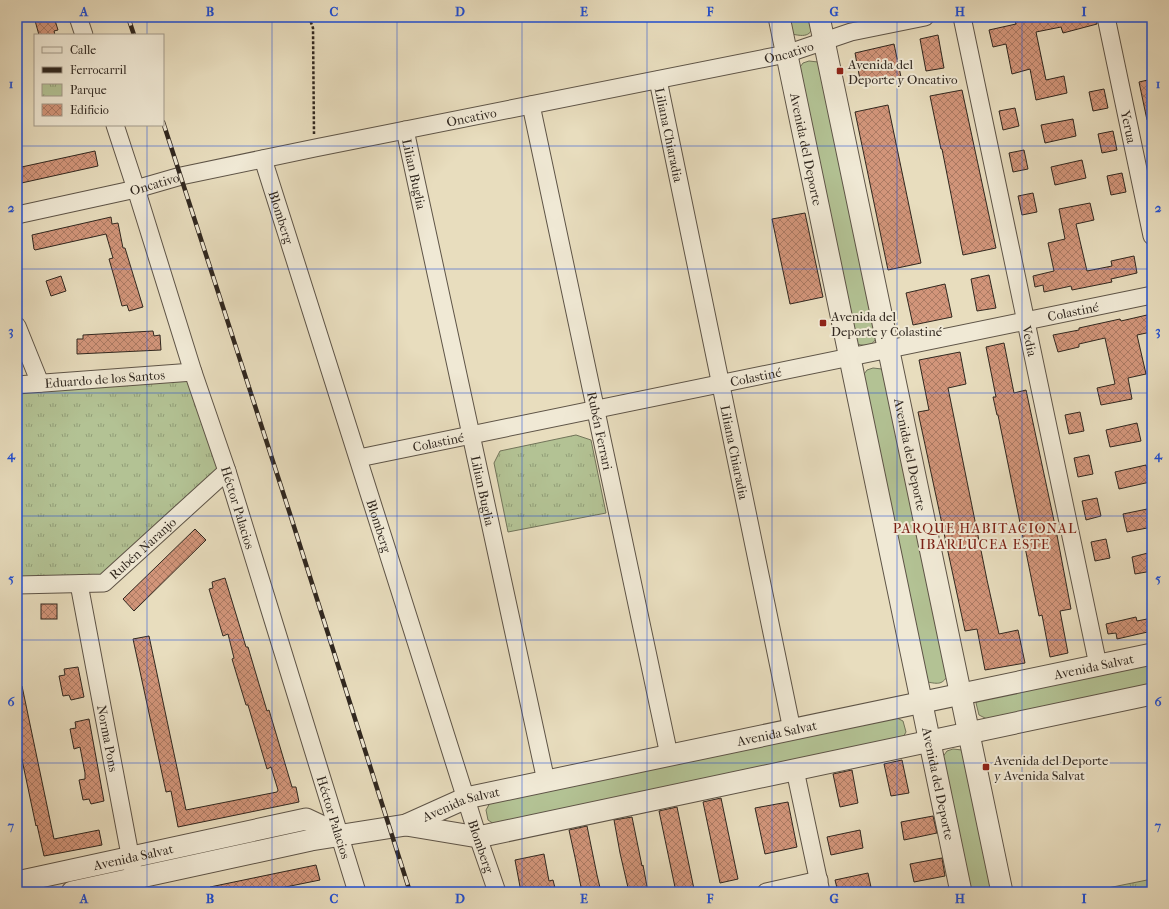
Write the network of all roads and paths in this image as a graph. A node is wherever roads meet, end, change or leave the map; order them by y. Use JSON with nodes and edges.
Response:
{"nodes":[{"id":1,"x":78,"y":17,"type":"edge"},
{"id":2,"x":309,"y":17,"type":"edge"},
{"id":3,"x":779,"y":17,"type":"edge"},
{"id":4,"x":819,"y":17,"type":"edge"},
{"id":5,"x":925,"y":17,"type":"edge"},
{"id":6,"x":962,"y":17,"type":"edge"},
{"id":7,"x":1106,"y":17,"type":"edge"},
{"id":8,"x":84,"y":34,"type":"edge"},
{"id":9,"x":824,"y":41,"type":"junction"},
{"id":10,"x":786,"y":54,"type":"junction"},
{"id":11,"x":658,"y":80,"type":"junction"},
{"id":12,"x":530,"y":105,"type":"junction"},
{"id":13,"x":115,"y":126,"type":"edge"},
{"id":14,"x":405,"y":130,"type":"junction"},
{"id":15,"x":315,"y":148,"type":"junction"},
{"id":16,"x":264,"y":159,"type":"junction"},
{"id":17,"x":136,"y":189,"type":"junction"},
{"id":18,"x":17,"y":215,"type":"edge"},
{"id":19,"x":1152,"y":236,"type":"edge"},
{"id":20,"x":1152,"y":295,"type":"edge"},
{"id":21,"x":1026,"y":321,"type":"junction"},
{"id":22,"x":17,"y":326,"type":"edge"},
{"id":23,"x":889,"y":350,"type":"junction"},
{"id":24,"x":850,"y":358,"type":"junction"},
{"id":25,"x":193,"y":372,"type":"junction"},
{"id":26,"x":40,"y":383,"type":"junction"},
{"id":27,"x":721,"y":384,"type":"junction"},
{"id":28,"x":17,"y":385,"type":"edge"},
{"id":29,"x":595,"y":410,"type":"junction"},
{"id":30,"x":471,"y":436,"type":"junction"},
{"id":31,"x":359,"y":458,"type":"junction"},
{"id":32,"x":227,"y":471,"type":"junction"},
{"id":33,"x":79,"y":584,"type":"junction"},
{"id":34,"x":17,"y":586,"type":"edge"},
{"id":35,"x":1152,"y":654,"type":"edge"},
{"id":36,"x":1098,"y":665,"type":"junction"},
{"id":37,"x":961,"y":694,"type":"junction"},
{"id":38,"x":1152,"y":694,"type":"edge"},
{"id":39,"x":922,"y":702,"type":"junction"},
{"id":40,"x":792,"y":730,"type":"junction"},
{"id":41,"x":969,"y":733,"type":"junction"},
{"id":42,"x":930,"y":742,"type":"junction"},
{"id":43,"x":669,"y":755,"type":"junction"},
{"id":44,"x":795,"y":770,"type":"junction"},
{"id":45,"x":546,"y":781,"type":"junction"},
{"id":46,"x":466,"y":798,"type":"junction"},
{"id":47,"x":406,"y":825,"type":"junction"},
{"id":48,"x":340,"y":835,"type":"junction"},
{"id":49,"x":478,"y":837,"type":"junction"},
{"id":50,"x":130,"y":857,"type":"junction"},
{"id":51,"x":17,"y":882,"type":"edge"},
{"id":52,"x":135,"y":885,"type":"edge"},
{"id":53,"x":820,"y":886,"type":"edge"},
{"id":54,"x":72,"y":892,"type":"edge"},
{"id":55,"x":357,"y":892,"type":"edge"},
{"id":56,"x":497,"y":892,"type":"edge"},
{"id":57,"x":766,"y":892,"type":"edge"},
{"id":58,"x":961,"y":892,"type":"edge"},
{"id":59,"x":1002,"y":892,"type":"edge"}],
"edges":[{"from":1,"to":8,"type":"street"},
{"from":2,"to":15,"type":"path"},
{"from":3,"to":10,"type":"street","name":"Avenida del Deporte"},
{"from":4,"to":9,"type":"street","name":"Avenida del Deporte"},
{"from":5,"to":9,"type":"street","name":"Oncativo"},
{"from":6,"to":21,"type":"street","name":"Vedia"},
{"from":7,"to":19,"type":"street","name":"Yerua"},
{"from":9,"to":10,"type":"street","name":"Oncativo"},
{"from":9,"to":23,"type":"street","name":"Avenida del Deporte"},
{"from":10,"to":11,"type":"street","name":"Oncativo"},
{"from":10,"to":24,"type":"street","name":"Avenida del Deporte"},
{"from":11,"to":12,"type":"street","name":"Oncativo"},
{"from":11,"to":27,"type":"street","name":"Liliana Chiaradia"},
{"from":12,"to":14,"type":"street","name":"Oncativo"},
{"from":12,"to":29,"type":"street","name":"Rubén Ferrari"},
{"from":13,"to":17,"type":"street","name":"Héctor Palacios"},
{"from":14,"to":15,"type":"street","name":"Oncativo"},
{"from":14,"to":30,"type":"street","name":"Lilian Buglia"},
{"from":15,"to":16,"type":"street","name":"Oncativo"},
{"from":16,"to":17,"type":"street","name":"Oncativo"},
{"from":16,"to":31,"type":"street","name":"Blomberg"},
{"from":17,"to":18,"type":"street","name":"Oncativo"},
{"from":17,"to":25,"type":"street","name":"Héctor Palacios"},
{"from":20,"to":21,"type":"street","name":"Colastiné"},
{"from":21,"to":23,"type":"street","name":"Colastiné"},
{"from":21,"to":36,"type":"street","name":"Vedia"},
{"from":22,"to":26,"type":"street"},
{"from":23,"to":24,"type":"street","name":"Colastiné"},
{"from":23,"to":37,"type":"street","name":"Avenida del Deporte"},
{"from":24,"to":27,"type":"street","name":"Colastiné"},
{"from":24,"to":39,"type":"street","name":"Avenida del Deporte"},
{"from":25,"to":26,"type":"street","name":"Eduardo de los Santos"},
{"from":25,"to":32,"type":"street","name":"Héctor Palacios"},
{"from":26,"to":28,"type":"street","name":"Eduardo de los Santos"},
{"from":27,"to":29,"type":"street","name":"Colastiné"},
{"from":27,"to":40,"type":"street","name":"Liliana Chiaradia"},
{"from":29,"to":30,"type":"street","name":"Colastiné"},
{"from":29,"to":43,"type":"street","name":"Rubén Ferrari"},
{"from":30,"to":31,"type":"street","name":"Colastiné"},
{"from":30,"to":45,"type":"street","name":"Lilian Buglia"},
{"from":31,"to":46,"type":"street","name":"Blomberg"},
{"from":32,"to":33,"type":"street","name":"Rubén Naranjo"},
{"from":32,"to":48,"type":"street","name":"Héctor Palacios"},
{"from":33,"to":34,"type":"street","name":"Rubén Naranjo"},
{"from":33,"to":50,"type":"street","name":"Norma Pons"},
{"from":35,"to":36,"type":"street","name":"Avenida Salvat"},
{"from":36,"to":37,"type":"street","name":"Avenida Salvat"},
{"from":37,"to":39,"type":"street","name":"Avenida Salvat"},
{"from":37,"to":41,"type":"street","name":"Avenida del Deporte"},
{"from":38,"to":41,"type":"street","name":"Avenida Salvat"},
{"from":39,"to":40,"type":"street","name":"Avenida Salvat"},
{"from":39,"to":42,"type":"street","name":"Avenida del Deporte"},
{"from":40,"to":43,"type":"street","name":"Avenida Salvat"},
{"from":41,"to":42,"type":"street","name":"Avenida Salvat"},
{"from":41,"to":59,"type":"street","name":"Avenida del Deporte"},
{"from":42,"to":44,"type":"street","name":"Avenida Salvat"},
{"from":42,"to":58,"type":"street","name":"Avenida del Deporte"},
{"from":43,"to":45,"type":"street","name":"Avenida Salvat"},
{"from":44,"to":49,"type":"street","name":"Avenida Salvat"},
{"from":44,"to":53,"type":"street"},
{"from":45,"to":46,"type":"street","name":"Avenida Salvat"},
{"from":46,"to":47,"type":"street","name":"Avenida Salvat"},
{"from":46,"to":49,"type":"street","name":"Blomberg"},
{"from":47,"to":48,"type":"street","name":"Avenida Salvat"},
{"from":47,"to":49,"type":"street","name":"Avenida Salvat"},
{"from":48,"to":50,"type":"street","name":"Avenida Salvat"},
{"from":48,"to":52,"type":"street","name":"Avenida Salvat"},
{"from":48,"to":55,"type":"street","name":"Héctor Palacios"},
{"from":49,"to":56,"type":"street","name":"Blomberg"},
{"from":50,"to":51,"type":"street","name":"Avenida Salvat"},
{"from":50,"to":52,"type":"street","name":"Norma Pons"},
{"from":52,"to":54,"type":"street","name":"Avenida Salvat"},
{"from":53,"to":57,"type":"street"}]}
